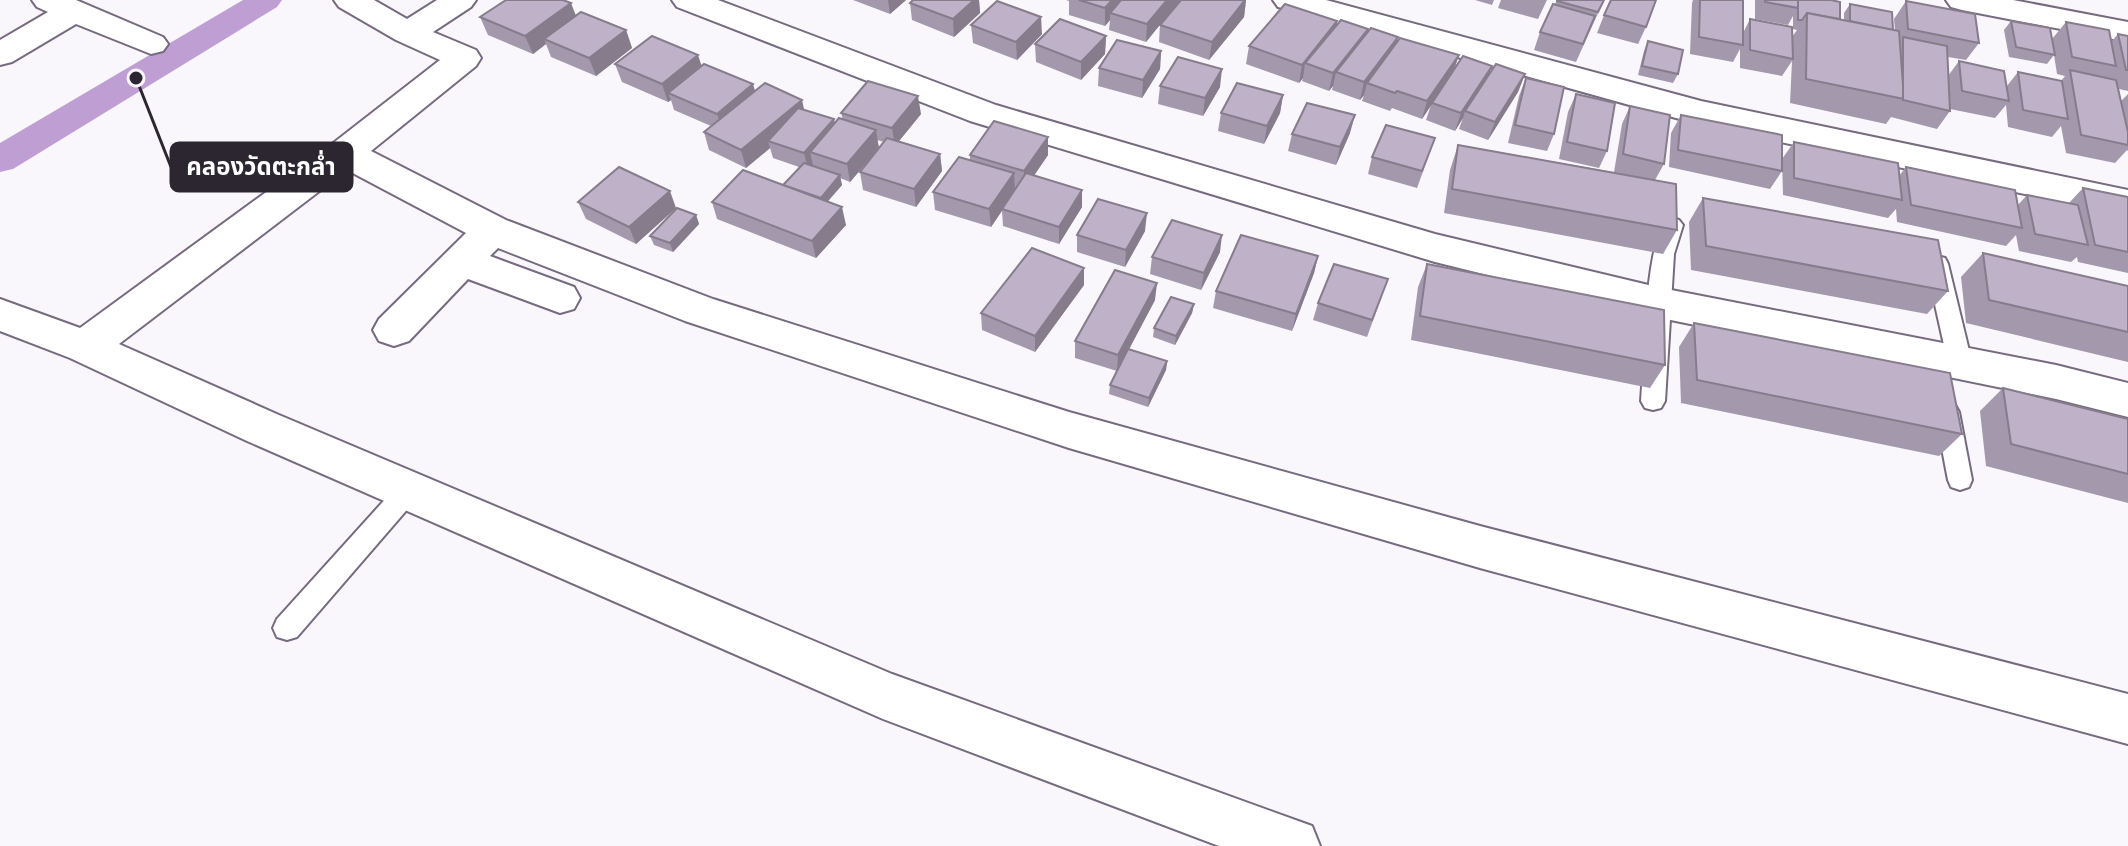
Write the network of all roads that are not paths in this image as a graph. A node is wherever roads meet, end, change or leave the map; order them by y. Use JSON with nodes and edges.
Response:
{"nodes":[{"id":1,"x":350,"y":0,"type":"edge"},
{"id":2,"x":460,"y":0,"type":"edge"},
{"id":3,"x":688,"y":0,"type":"edge"},
{"id":4,"x":1289,"y":0,"type":"edge"},
{"id":5,"x":1962,"y":0,"type":"edge"},
{"id":6,"x":61,"y":5,"type":"edge"},
{"id":7,"x":2128,"y":32,"type":"edge"},
{"id":8,"x":408,"y":33,"type":"junction"},
{"id":9,"x":151,"y":44,"type":"dead end"},
{"id":10,"x":0,"y":54,"type":"edge"},
{"id":11,"x":345,"y":153,"type":"junction"},
{"id":12,"x":2128,"y":203,"type":"edge"},
{"id":13,"x":1675,"y":212,"type":"edge"},
{"id":14,"x":477,"y":245,"type":"junction"},
{"id":15,"x":1936,"y":261,"type":"edge"},
{"id":16,"x":560,"y":298,"type":"dead end"},
{"id":17,"x":1661,"y":303,"type":"junction"},
{"id":18,"x":0,"y":314,"type":"edge"},
{"id":19,"x":394,"y":330,"type":"dead end"},
{"id":20,"x":85,"y":347,"type":"junction"},
{"id":21,"x":1948,"y":360,"type":"junction"},
{"id":22,"x":2128,"y":400,"type":"edge"},
{"id":23,"x":1653,"y":401,"type":"dead end"},
{"id":24,"x":1960,"y":480,"type":"dead end"},
{"id":25,"x":408,"y":491,"type":"junction"},
{"id":26,"x":287,"y":628,"type":"dead end"},
{"id":27,"x":2128,"y":719,"type":"edge"},
{"id":28,"x":1292,"y":846,"type":"edge"}],
"edges":[{"from":1,"to":8,"type":"street"},
{"from":2,"to":8,"type":"street"},
{"from":3,"to":17,"type":"street"},
{"from":4,"to":12,"type":"street"},
{"from":5,"to":7,"type":"street"},
{"from":6,"to":9,"type":"street"},
{"from":6,"to":10,"type":"street"},
{"from":8,"to":11,"type":"street"},
{"from":11,"to":14,"type":"street"},
{"from":11,"to":20,"type":"street"},
{"from":13,"to":17,"type":"lane"},
{"from":14,"to":16,"type":"street"},
{"from":14,"to":19,"type":"street"},
{"from":14,"to":27,"type":"street"},
{"from":15,"to":21,"type":"lane"},
{"from":17,"to":21,"type":"street"},
{"from":17,"to":23,"type":"lane"},
{"from":18,"to":20,"type":"street"},
{"from":20,"to":25,"type":"street"},
{"from":21,"to":22,"type":"street"},
{"from":21,"to":24,"type":"lane"},
{"from":25,"to":26,"type":"lane"},
{"from":25,"to":28,"type":"street"}]}
